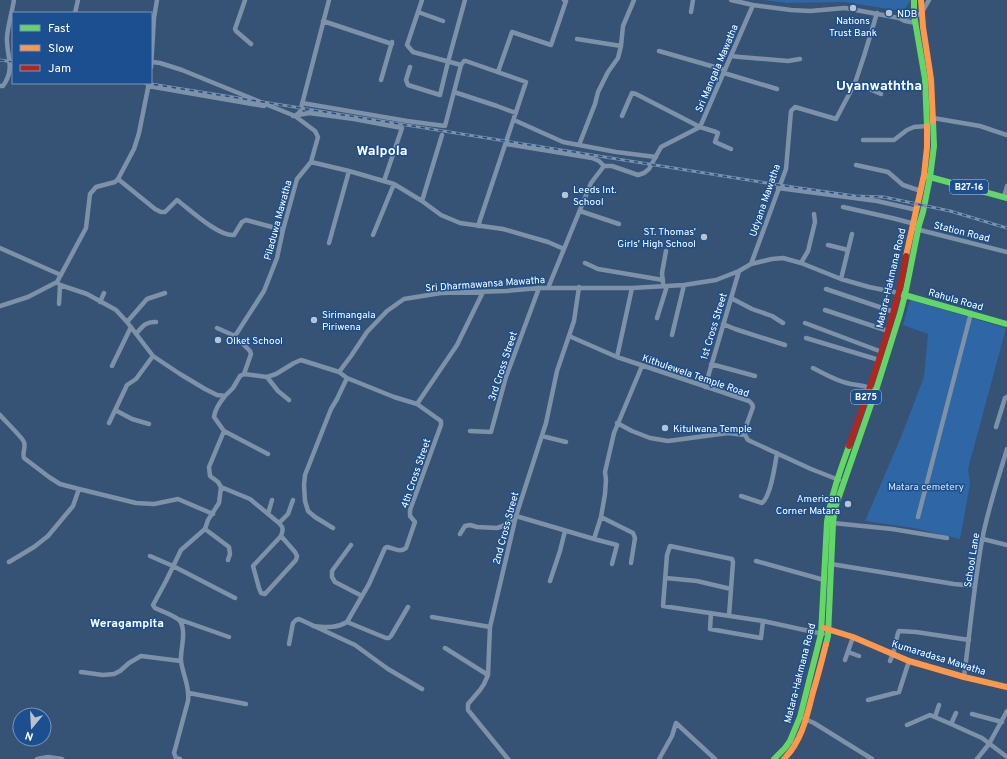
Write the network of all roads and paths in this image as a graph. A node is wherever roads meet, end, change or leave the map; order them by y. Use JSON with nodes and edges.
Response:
{"nodes":[{"id":1,"x":14,"y":0,"type":"edge"},
{"id":2,"x":78,"y":0,"type":"edge"},
{"id":3,"x":157,"y":0,"type":"edge"},
{"id":4,"x":246,"y":0,"type":"edge"},
{"id":5,"x":329,"y":0,"type":"edge"},
{"id":6,"x":422,"y":0,"type":"edge"},
{"id":7,"x":465,"y":0,"type":"edge"},
{"id":8,"x":564,"y":0,"type":"edge"},
{"id":9,"x":634,"y":0,"type":"edge"},
{"id":10,"x":693,"y":0,"type":"edge"},
{"id":11,"x":731,"y":0,"type":"edge"},
{"id":12,"x":914,"y":0,"type":"edge"},
{"id":13,"x":921,"y":0,"type":"edge"},
{"id":14,"x":929,"y":0,"type":"edge"},
{"id":15,"x":752,"y":5,"type":"junction"},
{"id":16,"x":75,"y":12,"type":"edge"},
{"id":17,"x":418,"y":12,"type":"junction"},
{"id":18,"x":691,"y":12,"type":"dead end"},
{"id":19,"x":877,"y":13,"type":"junction"},
{"id":20,"x":921,"y":14,"type":"junction"},
{"id":21,"x":914,"y":15,"type":"junction"},
{"id":22,"x":899,"y":18,"type":"junction"},
{"id":23,"x":323,"y":21,"type":"junction"},
{"id":24,"x":443,"y":21,"type":"dead end"},
{"id":25,"x":915,"y":23,"type":"junction"},
{"id":26,"x":922,"y":23,"type":"junction"},
{"id":27,"x":577,"y":39,"type":"dead end"},
{"id":28,"x":250,"y":44,"type":"dead end"},
{"id":29,"x":621,"y":46,"type":"junction"},
{"id":30,"x":152,"y":49,"type":"edge"},
{"id":31,"x":658,"y":51,"type":"dead end"},
{"id":32,"x":731,"y":56,"type":"junction"},
{"id":33,"x":800,"y":59,"type":"dead end"},
{"id":34,"x":448,"y":62,"type":"junction"},
{"id":35,"x":152,"y":65,"type":"edge"},
{"id":36,"x":461,"y":65,"type":"junction"},
{"id":37,"x":410,"y":67,"type":"dead end"},
{"id":38,"x":498,"y":72,"type":"junction"},
{"id":39,"x":725,"y":72,"type":"junction"},
{"id":40,"x":381,"y":80,"type":"dead end"},
{"id":41,"x":855,"y":83,"type":"junction"},
{"id":42,"x":149,"y":84,"type":"edge"},
{"id":43,"x":0,"y":86,"type":"edge"},
{"id":44,"x":777,"y":89,"type":"dead end"},
{"id":45,"x":454,"y":92,"type":"junction"},
{"id":46,"x":881,"y":94,"type":"dead end"},
{"id":47,"x":302,"y":103,"type":"junction"},
{"id":48,"x":516,"y":113,"type":"junction"},
{"id":49,"x":295,"y":116,"type":"junction"},
{"id":50,"x":622,"y":116,"type":"dead end"},
{"id":51,"x":933,"y":118,"type":"junction"},
{"id":52,"x":514,"y":120,"type":"junction"},
{"id":53,"x":927,"y":126,"type":"junction"},
{"id":54,"x":700,"y":127,"type":"junction"},
{"id":55,"x":442,"y":135,"type":"dead end"},
{"id":56,"x":1007,"y":135,"type":"edge"},
{"id":57,"x":864,"y":140,"type":"dead end"},
{"id":58,"x":506,"y":144,"type":"junction"},
{"id":59,"x":579,"y":145,"type":"junction"},
{"id":60,"x":731,"y":149,"type":"dead end"},
{"id":61,"x":656,"y":157,"type":"junction"},
{"id":62,"x":311,"y":162,"type":"junction"},
{"id":63,"x":856,"y":165,"type":"dead end"},
{"id":64,"x":604,"y":166,"type":"junction"},
{"id":65,"x":349,"y":171,"type":"junction"},
{"id":66,"x":927,"y":176,"type":"junction"},
{"id":67,"x":118,"y":178,"type":"junction"},
{"id":68,"x":384,"y":181,"type":"junction"},
{"id":69,"x":394,"y":184,"type":"junction"},
{"id":70,"x":1007,"y":186,"type":"edge"},
{"id":71,"x":778,"y":188,"type":"junction"},
{"id":72,"x":921,"y":191,"type":"junction"},
{"id":73,"x":1006,"y":198,"type":"edge"},
{"id":74,"x":422,"y":201,"type":"junction"},
{"id":75,"x":843,"y":207,"type":"dead end"},
{"id":76,"x":917,"y":210,"type":"junction"},
{"id":77,"x":580,"y":211,"type":"junction"},
{"id":78,"x":814,"y":214,"type":"dead end"},
{"id":79,"x":619,"y":224,"type":"dead end"},
{"id":80,"x":478,"y":226,"type":"junction"},
{"id":81,"x":915,"y":227,"type":"junction"},
{"id":82,"x":283,"y":230,"type":"junction"},
{"id":83,"x":852,"y":234,"type":"dead end"},
{"id":84,"x":373,"y":235,"type":"dead end"},
{"id":85,"x":329,"y":243,"type":"dead end"},
{"id":86,"x":828,"y":245,"type":"dead end"},
{"id":87,"x":0,"y":248,"type":"edge"},
{"id":88,"x":564,"y":249,"type":"junction"},
{"id":89,"x":848,"y":250,"type":"junction"},
{"id":90,"x":666,"y":251,"type":"dead end"},
{"id":91,"x":1007,"y":252,"type":"edge"},
{"id":92,"x":585,"y":263,"type":"dead end"},
{"id":93,"x":801,"y":263,"type":"junction"},
{"id":94,"x":751,"y":264,"type":"junction"},
{"id":95,"x":739,"y":270,"type":"junction"},
{"id":96,"x":61,"y":275,"type":"junction"},
{"id":97,"x":841,"y":279,"type":"junction"},
{"id":98,"x":663,"y":280,"type":"junction"},
{"id":99,"x":59,"y":283,"type":"junction"},
{"id":100,"x":684,"y":285,"type":"junction"},
{"id":101,"x":665,"y":286,"type":"junction"},
{"id":102,"x":579,"y":287,"type":"junction"},
{"id":103,"x":539,"y":288,"type":"junction"},
{"id":104,"x":548,"y":288,"type":"junction"},
{"id":105,"x":632,"y":288,"type":"junction"},
{"id":106,"x":826,"y":289,"type":"dead end"},
{"id":107,"x":482,"y":292,"type":"junction"},
{"id":108,"x":104,"y":293,"type":"dead end"},
{"id":109,"x":165,"y":293,"type":"dead end"},
{"id":110,"x":902,"y":294,"type":"junction"},
{"id":111,"x":731,"y":298,"type":"junction"},
{"id":112,"x":100,"y":302,"type":"junction"},
{"id":113,"x":59,"y":304,"type":"dead end"},
{"id":114,"x":0,"y":306,"type":"edge"},
{"id":115,"x":825,"y":310,"type":"dead end"},
{"id":116,"x":894,"y":312,"type":"junction"},
{"id":117,"x":970,"y":314,"type":"junction"},
{"id":118,"x":657,"y":318,"type":"dead end"},
{"id":119,"x":128,"y":322,"type":"junction"},
{"id":120,"x":156,"y":322,"type":"dead end"},
{"id":121,"x":783,"y":323,"type":"dead end"},
{"id":122,"x":805,"y":323,"type":"dead end"},
{"id":123,"x":723,"y":324,"type":"junction"},
{"id":124,"x":1007,"y":324,"type":"edge"},
{"id":125,"x":131,"y":327,"type":"junction"},
{"id":126,"x":218,"y":328,"type":"dead end"},
{"id":127,"x":888,"y":331,"type":"junction"},
{"id":128,"x":136,"y":334,"type":"junction"},
{"id":129,"x":672,"y":335,"type":"dead end"},
{"id":130,"x":235,"y":336,"type":"junction"},
{"id":131,"x":569,"y":336,"type":"junction"},
{"id":132,"x":806,"y":338,"type":"dead end"},
{"id":133,"x":785,"y":345,"type":"dead end"},
{"id":134,"x":882,"y":352,"type":"junction"},
{"id":135,"x":154,"y":356,"type":"junction"},
{"id":136,"x":617,"y":357,"type":"junction"},
{"id":137,"x":879,"y":360,"type":"junction"},
{"id":138,"x":711,"y":364,"type":"junction"},
{"id":139,"x":112,"y":366,"type":"dead end"},
{"id":140,"x":642,"y":366,"type":"junction"},
{"id":141,"x":813,"y":368,"type":"dead end"},
{"id":142,"x":338,"y":372,"type":"junction"},
{"id":143,"x":244,"y":374,"type":"junction"},
{"id":144,"x":755,"y":376,"type":"dead end"},
{"id":145,"x":267,"y":377,"type":"junction"},
{"id":146,"x":347,"y":378,"type":"junction"},
{"id":147,"x":705,"y":386,"type":"junction"},
{"id":148,"x":873,"y":389,"type":"junction"},
{"id":149,"x":225,"y":396,"type":"junction"},
{"id":150,"x":1007,"y":398,"type":"edge"},
{"id":151,"x":289,"y":400,"type":"dead end"},
{"id":152,"x":416,"y":404,"type":"junction"},
{"id":153,"x":115,"y":410,"type":"junction"},
{"id":154,"x":0,"y":415,"type":"edge"},
{"id":155,"x":109,"y":423,"type":"dead end"},
{"id":156,"x":617,"y":423,"type":"junction"},
{"id":157,"x":149,"y":424,"type":"dead end"},
{"id":158,"x":996,"y":427,"type":"dead end"},
{"id":159,"x":224,"y":431,"type":"junction"},
{"id":160,"x":470,"y":432,"type":"dead end"},
{"id":161,"x":745,"y":435,"type":"junction"},
{"id":162,"x":542,"y":436,"type":"junction"},
{"id":163,"x":566,"y":442,"type":"dead end"},
{"id":164,"x":1007,"y":449,"type":"edge"},
{"id":165,"x":777,"y":453,"type":"junction"},
{"id":166,"x":268,"y":454,"type":"dead end"},
{"id":167,"x":837,"y":480,"type":"junction"},
{"id":168,"x":844,"y":482,"type":"junction"},
{"id":169,"x":222,"y":487,"type":"junction"},
{"id":170,"x":79,"y":489,"type":"junction"},
{"id":171,"x":741,"y":496,"type":"dead end"},
{"id":172,"x":272,"y":500,"type":"dead end"},
{"id":173,"x":293,"y":500,"type":"dead end"},
{"id":174,"x":213,"y":514,"type":"junction"},
{"id":175,"x":268,"y":514,"type":"junction"},
{"id":176,"x":516,"y":516,"type":"junction"},
{"id":177,"x":601,"y":517,"type":"junction"},
{"id":178,"x":918,"y":517,"type":"dead end"},
{"id":179,"x":279,"y":523,"type":"junction"},
{"id":180,"x":833,"y":523,"type":"junction"},
{"id":181,"x":333,"y":528,"type":"dead end"},
{"id":182,"x":205,"y":529,"type":"junction"},
{"id":183,"x":565,"y":531,"type":"junction"},
{"id":184,"x":460,"y":534,"type":"dead end"},
{"id":185,"x":281,"y":536,"type":"junction"},
{"id":186,"x":947,"y":538,"type":"dead end"},
{"id":187,"x":594,"y":539,"type":"junction"},
{"id":188,"x":983,"y":539,"type":"junction"},
{"id":189,"x":351,"y":545,"type":"dead end"},
{"id":190,"x":1007,"y":545,"type":"edge"},
{"id":191,"x":150,"y":556,"type":"dead end"},
{"id":192,"x":228,"y":560,"type":"dead end"},
{"id":193,"x":756,"y":560,"type":"dead end"},
{"id":194,"x":9,"y":562,"type":"dead end"},
{"id":195,"x":630,"y":563,"type":"dead end"},
{"id":196,"x":612,"y":564,"type":"dead end"},
{"id":197,"x":831,"y":564,"type":"junction"},
{"id":198,"x":173,"y":566,"type":"junction"},
{"id":199,"x":666,"y":578,"type":"junction"},
{"id":200,"x":824,"y":580,"type":"junction"},
{"id":201,"x":550,"y":581,"type":"dead end"},
{"id":202,"x":975,"y":586,"type":"junction"},
{"id":203,"x":731,"y":589,"type":"junction"},
{"id":204,"x":362,"y":596,"type":"junction"},
{"id":205,"x":235,"y":598,"type":"dead end"},
{"id":206,"x":408,"y":607,"type":"dead end"},
{"id":207,"x":711,"y":613,"type":"junction"},
{"id":208,"x":729,"y":616,"type":"junction"},
{"id":209,"x":432,"y":617,"type":"dead end"},
{"id":210,"x":178,"y":619,"type":"junction"},
{"id":211,"x":763,"y":621,"type":"junction"},
{"id":212,"x":347,"y":622,"type":"junction"},
{"id":213,"x":313,"y":626,"type":"junction"},
{"id":214,"x":490,"y":627,"type":"junction"},
{"id":215,"x":826,"y":633,"type":"junction"},
{"id":216,"x":853,"y":636,"type":"junction"},
{"id":217,"x":229,"y":637,"type":"dead end"},
{"id":218,"x":969,"y":640,"type":"junction"},
{"id":219,"x":289,"y":644,"type":"dead end"},
{"id":220,"x":445,"y":648,"type":"dead end"},
{"id":221,"x":848,"y":652,"type":"junction"},
{"id":222,"x":859,"y":656,"type":"dead end"},
{"id":223,"x":891,"y":657,"type":"junction"},
{"id":224,"x":181,"y":660,"type":"junction"},
{"id":225,"x":845,"y":660,"type":"dead end"},
{"id":226,"x":909,"y":661,"type":"junction"},
{"id":227,"x":81,"y":672,"type":"dead end"},
{"id":228,"x":488,"y":675,"type":"junction"},
{"id":229,"x":964,"y":677,"type":"junction"},
{"id":230,"x":1007,"y":687,"type":"edge"},
{"id":231,"x":422,"y":689,"type":"dead end"},
{"id":232,"x":189,"y":692,"type":"junction"},
{"id":233,"x":868,"y":700,"type":"dead end"},
{"id":234,"x":246,"y":704,"type":"dead end"},
{"id":235,"x":939,"y":705,"type":"dead end"},
{"id":236,"x":1007,"y":711,"type":"edge"},
{"id":237,"x":956,"y":713,"type":"dead end"},
{"id":238,"x":972,"y":714,"type":"dead end"},
{"id":239,"x":935,"y":717,"type":"junction"},
{"id":240,"x":803,"y":719,"type":"junction"},
{"id":241,"x":1002,"y":722,"type":"junction"},
{"id":242,"x":952,"y":724,"type":"junction"},
{"id":243,"x":907,"y":725,"type":"dead end"},
{"id":244,"x":989,"y":744,"type":"junction"},
{"id":245,"x":174,"y":753,"type":"junction"},
{"id":246,"x":978,"y":757,"type":"edge"},
{"id":247,"x":1007,"y":757,"type":"edge"},
{"id":248,"x":37,"y":759,"type":"edge"},
{"id":249,"x":62,"y":759,"type":"edge"},
{"id":250,"x":172,"y":759,"type":"edge"},
{"id":251,"x":180,"y":759,"type":"edge"},
{"id":252,"x":508,"y":759,"type":"edge"},
{"id":253,"x":659,"y":759,"type":"edge"},
{"id":254,"x":715,"y":759,"type":"edge"},
{"id":255,"x":774,"y":759,"type":"edge"},
{"id":256,"x":784,"y":759,"type":"edge"},
{"id":257,"x":872,"y":759,"type":"edge"},
{"id":258,"x":985,"y":759,"type":"edge"}],
"edges":[{"from":1,"to":43,"type":"street"},
{"from":2,"to":16,"type":"street"},
{"from":3,"to":30,"type":"street"},
{"from":4,"to":28,"type":"street"},
{"from":5,"to":23,"type":"street"},
{"from":6,"to":17,"type":"street"},
{"from":7,"to":34,"type":"street"},
{"from":8,"to":38,"type":"street"},
{"from":9,"to":29,"type":"street"},
{"from":10,"to":18,"type":"street"},
{"from":11,"to":15,"type":"street"},
{"from":12,"to":21,"type":"main road","name":"Matara-Hakmana Road","number":"B275"},
{"from":13,"to":20,"type":"main road","name":"Matara-Hakmana Road","number":"B275"},
{"from":14,"to":20,"type":"street"},
{"from":15,"to":19,"type":"street"},
{"from":15,"to":32,"type":"street","name":"Sri Mangala Mawatha"},
{"from":17,"to":24,"type":"street"},
{"from":17,"to":34,"type":"street"},
{"from":19,"to":22,"type":"street"},
{"from":19,"to":41,"type":"street","name":"Udyana Mawatha"},
{"from":20,"to":21,"type":"street"},
{"from":20,"to":26,"type":"main road","name":"Matara-Hakmana Road","number":"B275"},
{"from":21,"to":22,"type":"street"},
{"from":21,"to":25,"type":"main road","name":"Matara-Hakmana Road","number":"B275"},
{"from":22,"to":25,"type":"street"},
{"from":23,"to":40,"type":"street"},
{"from":23,"to":47,"type":"street"},
{"from":25,"to":26,"type":"street"},
{"from":25,"to":53,"type":"main road","name":"Matara-Hakmana Road","number":"B275"},
{"from":26,"to":51,"type":"main road","name":"Matara-Hakmana Road","number":"B275"},
{"from":27,"to":29,"type":"street"},
{"from":29,"to":59,"type":"street"},
{"from":31,"to":39,"type":"street"},
{"from":32,"to":33,"type":"street"},
{"from":32,"to":39,"type":"street","name":"Sri Mangala Mawatha"},
{"from":34,"to":36,"type":"street"},
{"from":34,"to":37,"type":"street"},
{"from":35,"to":49,"type":"street"},
{"from":36,"to":38,"type":"street"},
{"from":36,"to":45,"type":"street"},
{"from":38,"to":48,"type":"street"},
{"from":39,"to":44,"type":"street"},
{"from":39,"to":54,"type":"street","name":"Sri Mangala Mawatha"},
{"from":41,"to":46,"type":"street"},
{"from":41,"to":71,"type":"street","name":"Udyana Mawatha"},
{"from":42,"to":49,"type":"street"},
{"from":42,"to":67,"type":"street"},
{"from":45,"to":47,"type":"street"},
{"from":45,"to":48,"type":"street"},
{"from":47,"to":49,"type":"street"},
{"from":48,"to":52,"type":"street"},
{"from":49,"to":62,"type":"street","name":"Piladuwa Mawatha"},
{"from":49,"to":68,"type":"street"},
{"from":50,"to":54,"type":"street"},
{"from":51,"to":56,"type":"street"},
{"from":51,"to":66,"type":"main road","name":"Matara-Hakmana Road","number":"B275"},
{"from":52,"to":58,"type":"street"},
{"from":52,"to":59,"type":"street"},
{"from":53,"to":57,"type":"street"},
{"from":53,"to":66,"type":"main road","name":"Matara-Hakmana Road","number":"B275"},
{"from":54,"to":60,"type":"street"},
{"from":54,"to":61,"type":"street","name":"Sri Mangala Mawatha"},
{"from":55,"to":74,"type":"street"},
{"from":58,"to":64,"type":"street","name":"Sri Mangala Mawatha"},
{"from":58,"to":80,"type":"street"},
{"from":59,"to":61,"type":"street"},
{"from":61,"to":64,"type":"street","name":"Sri Mangala Mawatha"},
{"from":62,"to":65,"type":"street"},
{"from":62,"to":82,"type":"street","name":"Piladuwa Mawatha"},
{"from":63,"to":72,"type":"street"},
{"from":64,"to":77,"type":"street"},
{"from":65,"to":68,"type":"street"},
{"from":65,"to":85,"type":"street"},
{"from":66,"to":72,"type":"main road","name":"Matara-Hakmana Road","number":"B275"},
{"from":66,"to":73,"type":"main road","number":"B27-16"},
{"from":66,"to":81,"type":"main road","name":"Matara-Hakmana Road","number":"B275"},
{"from":67,"to":82,"type":"street"},
{"from":67,"to":96,"type":"street"},
{"from":68,"to":69,"type":"street"},
{"from":69,"to":74,"type":"street"},
{"from":69,"to":84,"type":"street"},
{"from":70,"to":73,"type":"street"},
{"from":71,"to":76,"type":"street"},
{"from":71,"to":94,"type":"street","name":"Udyana Mawatha"},
{"from":72,"to":76,"type":"main road","name":"Matara-Hakmana Road","number":"B275"},
{"from":74,"to":80,"type":"street"},
{"from":75,"to":81,"type":"street","name":"Station Road"},
{"from":76,"to":81,"type":"main road","name":"Matara-Hakmana Road","number":"B275"},
{"from":77,"to":79,"type":"street"},
{"from":77,"to":88,"type":"street"},
{"from":78,"to":93,"type":"street"},
{"from":80,"to":88,"type":"street"},
{"from":81,"to":91,"type":"street","name":"Station Road"},
{"from":81,"to":110,"type":"main road","name":"Matara-Hakmana Road","number":"B275"},
{"from":82,"to":130,"type":"street","name":"Piladuwa Mawatha"},
{"from":83,"to":89,"type":"street"},
{"from":86,"to":89,"type":"street"},
{"from":87,"to":96,"type":"street"},
{"from":88,"to":104,"type":"street"},
{"from":89,"to":97,"type":"street"},
{"from":90,"to":98,"type":"street"},
{"from":92,"to":98,"type":"street"},
{"from":93,"to":94,"type":"street","name":"Sri Dharmawansa Mawatha"},
{"from":93,"to":97,"type":"street","name":"Sri Dharmawansa Mawatha"},
{"from":94,"to":95,"type":"street","name":"Sri Dharmawansa Mawatha"},
{"from":95,"to":100,"type":"street","name":"Sri Dharmawansa Mawatha"},
{"from":95,"to":111,"type":"street","name":"1st Cross Street"},
{"from":96,"to":99,"type":"street"},
{"from":97,"to":110,"type":"street","name":"Sri Dharmawansa Mawatha"},
{"from":98,"to":101,"type":"street"},
{"from":99,"to":112,"type":"street"},
{"from":99,"to":113,"type":"street"},
{"from":99,"to":114,"type":"street"},
{"from":100,"to":101,"type":"street","name":"Sri Dharmawansa Mawatha"},
{"from":100,"to":129,"type":"street"},
{"from":101,"to":105,"type":"street","name":"Sri Dharmawansa Mawatha"},
{"from":101,"to":118,"type":"street"},
{"from":102,"to":104,"type":"street","name":"Sri Dharmawansa Mawatha"},
{"from":102,"to":105,"type":"street","name":"Sri Dharmawansa Mawatha"},
{"from":102,"to":131,"type":"street","name":"2nd Cross Street"},
{"from":103,"to":104,"type":"street","name":"Sri Dharmawansa Mawatha"},
{"from":103,"to":107,"type":"street","name":"Sri Dharmawansa Mawatha"},
{"from":103,"to":160,"type":"street","name":"3rd Cross Street"},
{"from":105,"to":136,"type":"street"},
{"from":106,"to":116,"type":"street"},
{"from":107,"to":142,"type":"street","name":"Sri Dharmawansa Mawatha"},
{"from":107,"to":152,"type":"street"},
{"from":108,"to":112,"type":"street"},
{"from":109,"to":119,"type":"street"},
{"from":110,"to":116,"type":"main road","name":"Matara-Hakmana Road","number":"B275"},
{"from":110,"to":117,"type":"main road","name":"Rahula Road"},
{"from":110,"to":148,"type":"main road","name":"Matara-Hakmana Road","number":"B275"},
{"from":111,"to":121,"type":"street"},
{"from":111,"to":123,"type":"street","name":"1st Cross Street"},
{"from":112,"to":119,"type":"street"},
{"from":115,"to":127,"type":"street"},
{"from":116,"to":127,"type":"main road","name":"Matara-Hakmana Road","number":"B275"},
{"from":117,"to":124,"type":"main road","name":"Rahula Road"},
{"from":117,"to":178,"type":"street"},
{"from":119,"to":125,"type":"street"},
{"from":120,"to":128,"type":"street"},
{"from":122,"to":134,"type":"street"},
{"from":123,"to":133,"type":"street"},
{"from":123,"to":138,"type":"street","name":"1st Cross Street"},
{"from":125,"to":128,"type":"street"},
{"from":125,"to":139,"type":"street"},
{"from":126,"to":130,"type":"street"},
{"from":127,"to":134,"type":"main road","name":"Matara-Hakmana Road","number":"B275"},
{"from":128,"to":135,"type":"street"},
{"from":130,"to":143,"type":"street"},
{"from":131,"to":136,"type":"street","name":"Kithulewela Temple Road"},
{"from":131,"to":162,"type":"street","name":"2nd Cross Street"},
{"from":132,"to":137,"type":"street"},
{"from":134,"to":137,"type":"main road","name":"Matara-Hakmana Road","number":"B275"},
{"from":135,"to":149,"type":"street"},
{"from":135,"to":153,"type":"street"},
{"from":136,"to":140,"type":"street","name":"Kithulewela Temple Road"},
{"from":137,"to":148,"type":"main road","name":"Matara-Hakmana Road","number":"B275"},
{"from":138,"to":144,"type":"street"},
{"from":138,"to":147,"type":"street","name":"1st Cross Street"},
{"from":140,"to":147,"type":"street","name":"Kithulewela Temple Road"},
{"from":140,"to":156,"type":"street"},
{"from":141,"to":148,"type":"street"},
{"from":142,"to":145,"type":"street"},
{"from":142,"to":146,"type":"street"},
{"from":143,"to":145,"type":"street"},
{"from":143,"to":149,"type":"street"},
{"from":145,"to":151,"type":"street"},
{"from":146,"to":152,"type":"street"},
{"from":146,"to":181,"type":"street"},
{"from":147,"to":161,"type":"street","name":"Kithulewela Temple Road"},
{"from":148,"to":167,"type":"main road","name":"Matara-Hakmana Road","number":"B275"},
{"from":148,"to":168,"type":"main road","name":"Matara-Hakmana Road","number":"B275"},
{"from":149,"to":159,"type":"street"},
{"from":150,"to":158,"type":"street"},
{"from":152,"to":204,"type":"street","name":"4th Cross Street"},
{"from":153,"to":155,"type":"street"},
{"from":153,"to":157,"type":"street"},
{"from":154,"to":170,"type":"street"},
{"from":156,"to":161,"type":"street"},
{"from":156,"to":177,"type":"street"},
{"from":159,"to":166,"type":"street"},
{"from":159,"to":169,"type":"street"},
{"from":161,"to":165,"type":"street"},
{"from":162,"to":163,"type":"street"},
{"from":162,"to":176,"type":"street","name":"2nd Cross Street"},
{"from":164,"to":188,"type":"street","name":"School Lane"},
{"from":165,"to":167,"type":"street"},
{"from":165,"to":171,"type":"street"},
{"from":167,"to":168,"type":"street"},
{"from":167,"to":200,"type":"main road","name":"Matara-Hakmana Road","number":"B275"},
{"from":168,"to":180,"type":"main road","name":"Matara-Hakmana Road","number":"B275"},
{"from":169,"to":174,"type":"street"},
{"from":169,"to":175,"type":"street"},
{"from":170,"to":174,"type":"street"},
{"from":170,"to":194,"type":"street"},
{"from":172,"to":175,"type":"street"},
{"from":173,"to":179,"type":"street"},
{"from":174,"to":182,"type":"street"},
{"from":175,"to":179,"type":"street"},
{"from":176,"to":183,"type":"street"},
{"from":176,"to":184,"type":"street"},
{"from":176,"to":214,"type":"street","name":"2nd Cross Street"},
{"from":177,"to":187,"type":"street"},
{"from":177,"to":195,"type":"street"},
{"from":179,"to":185,"type":"street"},
{"from":180,"to":186,"type":"street"},
{"from":180,"to":197,"type":"main road","name":"Matara-Hakmana Road","number":"B275"},
{"from":182,"to":192,"type":"street"},
{"from":182,"to":198,"type":"street"},
{"from":183,"to":187,"type":"street"},
{"from":183,"to":201,"type":"street"},
{"from":185,"to":185,"type":"street"},
{"from":187,"to":196,"type":"street"},
{"from":188,"to":190,"type":"street"},
{"from":188,"to":202,"type":"street","name":"School Lane"},
{"from":189,"to":204,"type":"street"},
{"from":191,"to":198,"type":"street"},
{"from":193,"to":200,"type":"street"},
{"from":197,"to":202,"type":"street"},
{"from":197,"to":215,"type":"main road","name":"Matara-Hakmana Road","number":"B275"},
{"from":198,"to":205,"type":"street"},
{"from":198,"to":210,"type":"street"},
{"from":199,"to":203,"type":"street"},
{"from":199,"to":203,"type":"street"},
{"from":199,"to":207,"type":"street"},
{"from":200,"to":215,"type":"main road","name":"Matara-Hakmana Road","number":"B275"},
{"from":202,"to":218,"type":"street","name":"School Lane"},
{"from":203,"to":208,"type":"street"},
{"from":204,"to":212,"type":"street","name":"4th Cross Street"},
{"from":206,"to":212,"type":"street"},
{"from":207,"to":208,"type":"street"},
{"from":207,"to":211,"type":"street"},
{"from":208,"to":211,"type":"street"},
{"from":209,"to":214,"type":"street"},
{"from":210,"to":217,"type":"street"},
{"from":210,"to":224,"type":"street"},
{"from":211,"to":215,"type":"street"},
{"from":212,"to":213,"type":"street"},
{"from":213,"to":219,"type":"street"},
{"from":213,"to":231,"type":"street"},
{"from":214,"to":228,"type":"street","name":"2nd Cross Street"},
{"from":215,"to":216,"type":"main road","name":"Kumaradasa Mawatha"},
{"from":215,"to":240,"type":"main road","name":"Matara-Hakmana Road","number":"B275"},
{"from":216,"to":221,"type":"street"},
{"from":216,"to":223,"type":"main road","name":"Kumaradasa Mawatha"},
{"from":218,"to":223,"type":"street"},
{"from":218,"to":229,"type":"street","name":"School Lane"},
{"from":220,"to":228,"type":"street"},
{"from":221,"to":222,"type":"street"},
{"from":221,"to":225,"type":"street"},
{"from":223,"to":226,"type":"main road","name":"Kumaradasa Mawatha"},
{"from":224,"to":227,"type":"street"},
{"from":224,"to":232,"type":"street"},
{"from":226,"to":229,"type":"main road","name":"Kumaradasa Mawatha"},
{"from":226,"to":233,"type":"street"},
{"from":228,"to":252,"type":"street","name":"2nd Cross Street"},
{"from":229,"to":230,"type":"main road","name":"Kumaradasa Mawatha"},
{"from":232,"to":234,"type":"street"},
{"from":232,"to":245,"type":"street"},
{"from":235,"to":239,"type":"street"},
{"from":236,"to":241,"type":"street"},
{"from":237,"to":242,"type":"street"},
{"from":238,"to":241,"type":"street"},
{"from":239,"to":242,"type":"street"},
{"from":239,"to":243,"type":"street"},
{"from":240,"to":255,"type":"main road","name":"Matara-Hakmana Road","number":"B275"},
{"from":240,"to":256,"type":"main road","name":"Matara-Hakmana Road","number":"B275"},
{"from":240,"to":257,"type":"street"},
{"from":241,"to":244,"type":"street"},
{"from":242,"to":244,"type":"street"},
{"from":244,"to":246,"type":"street"},
{"from":244,"to":247,"type":"street"},
{"from":245,"to":250,"type":"street"},
{"from":245,"to":251,"type":"street"},
{"from":246,"to":258,"type":"street"},
{"from":248,"to":249,"type":"street"},
{"from":253,"to":254,"type":"street"}]}
